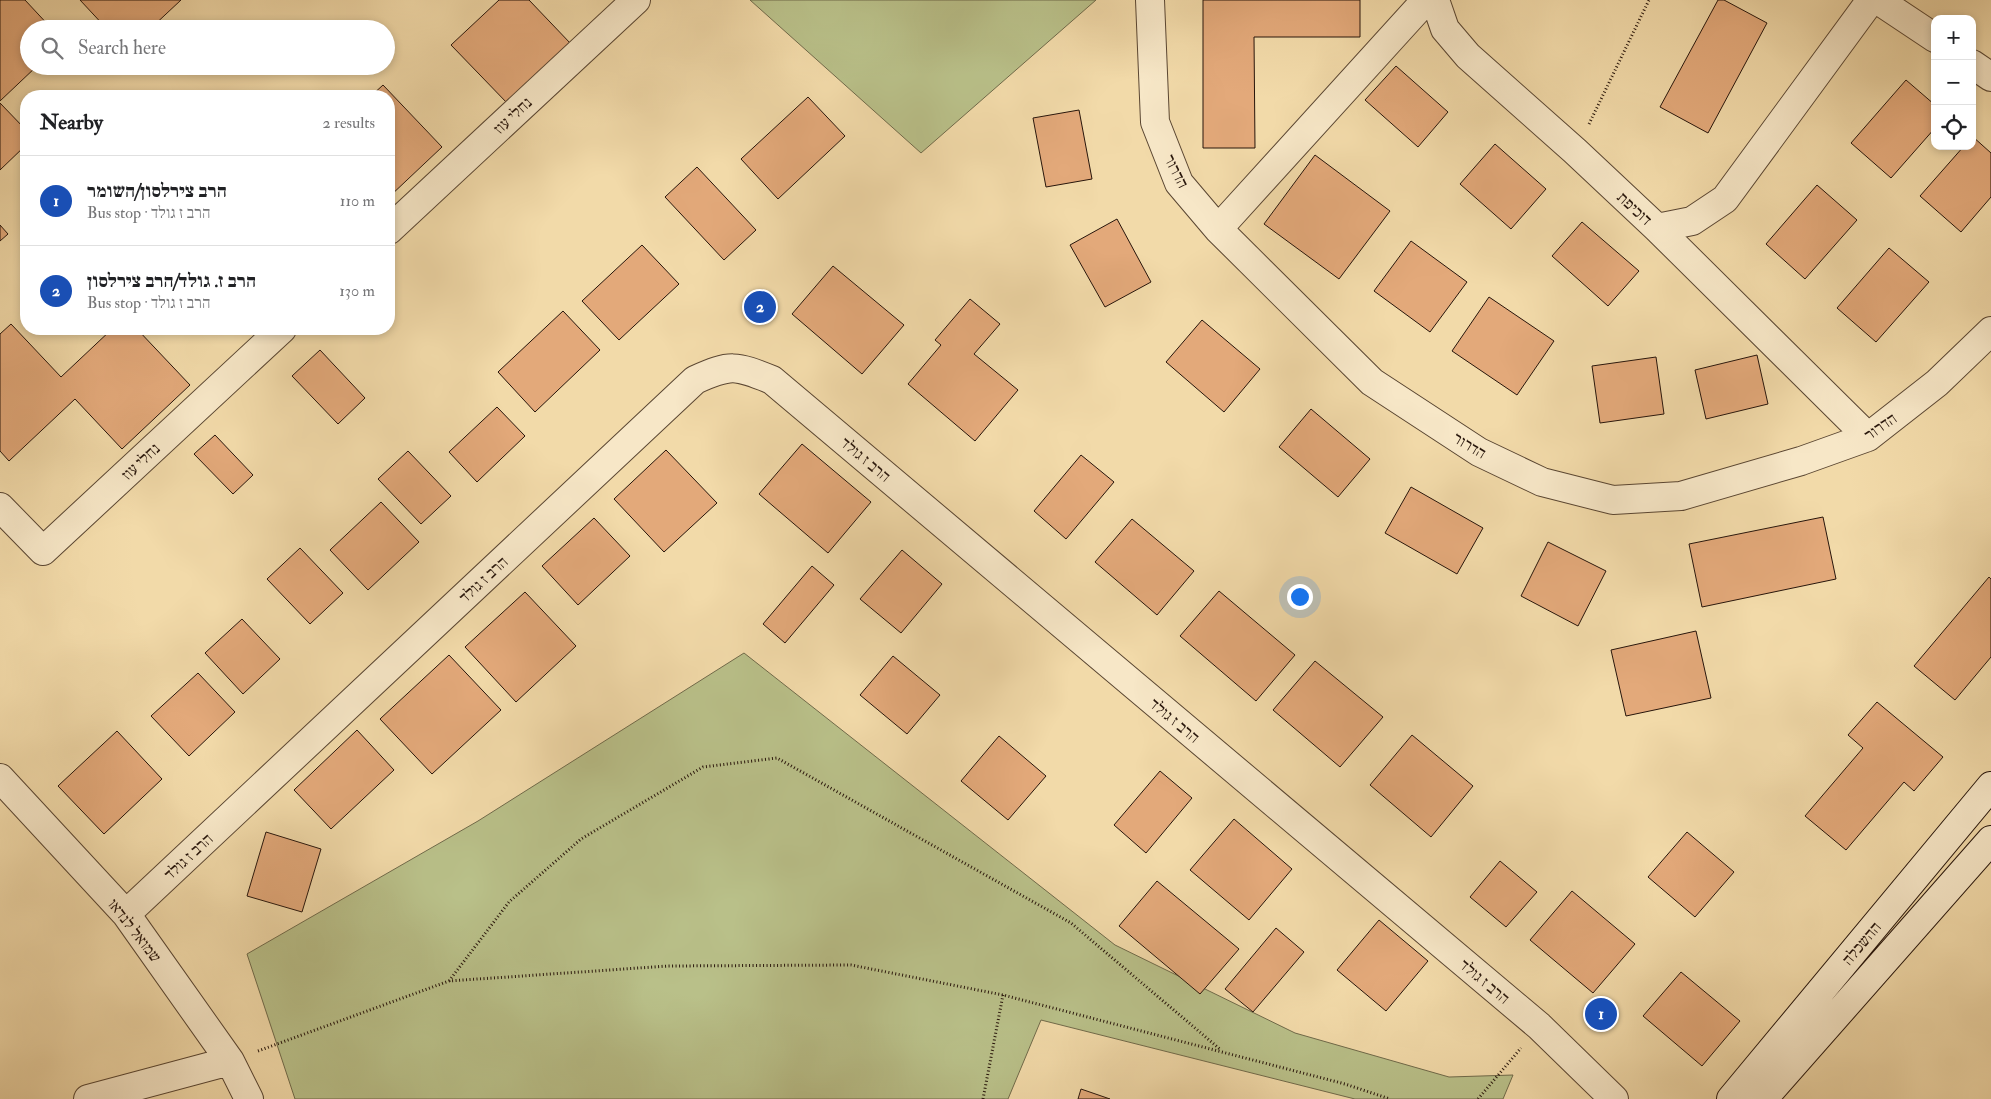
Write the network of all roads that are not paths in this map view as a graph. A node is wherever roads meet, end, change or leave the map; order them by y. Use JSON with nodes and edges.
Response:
{"nodes":[{"id":1,"x":636,"y":0,"type":"edge"},
{"id":2,"x":1150,"y":0,"type":"edge"},
{"id":3,"x":1426,"y":0,"type":"edge"},
{"id":4,"x":1435,"y":0,"type":"edge"},
{"id":5,"x":1871,"y":0,"type":"edge"},
{"id":6,"x":1878,"y":0,"type":"edge"},
{"id":7,"x":1931,"y":35,"type":"edge"},
{"id":8,"x":1976,"y":67,"type":"edge"},
{"id":9,"x":1991,"y":77,"type":"edge"},
{"id":10,"x":395,"y":224,"type":"edge"},
{"id":11,"x":1657,"y":228,"type":"junction"},
{"id":12,"x":1218,"y":229,"type":"junction"},
{"id":13,"x":1991,"y":331,"type":"edge"},
{"id":14,"x":276,"y":335,"type":"edge"},
{"id":15,"x":1868,"y":437,"type":"junction"},
{"id":16,"x":0,"y":507,"type":"edge"},
{"id":17,"x":0,"y":778,"type":"edge"},
{"id":18,"x":1991,"y":786,"type":"edge"},
{"id":19,"x":1991,"y":840,"type":"edge"},
{"id":20,"x":126,"y":914,"type":"junction"},
{"id":21,"x":230,"y":1061,"type":"junction"},
{"id":22,"x":88,"y":1099,"type":"edge"},
{"id":23,"x":249,"y":1099,"type":"edge"},
{"id":24,"x":1614,"y":1099,"type":"edge"},
{"id":25,"x":1731,"y":1099,"type":"edge"},
{"id":26,"x":1763,"y":1099,"type":"edge"}],
"edges":[{"from":1,"to":10,"type":"street","name":"נחלי עוז"},
{"from":2,"to":12,"type":"street","name":"הדרור"},
{"from":3,"to":12,"type":"street"},
{"from":4,"to":11,"type":"street","name":"דוכיפת"},
{"from":5,"to":11,"type":"street","name":"דוכיפת"},
{"from":6,"to":7,"type":"street"},
{"from":8,"to":9,"type":"street"},
{"from":11,"to":15,"type":"street"},
{"from":12,"to":15,"type":"street","name":"הדרור"},
{"from":13,"to":15,"type":"street","name":"הדרור"},
{"from":14,"to":16,"type":"street","name":"נחלי עוז"},
{"from":17,"to":20,"type":"street","name":"שמואל לנדאו"},
{"from":18,"to":25,"type":"street","name":"ההשכלה"},
{"from":19,"to":26,"type":"street","name":"ההשכלה"},
{"from":20,"to":21,"type":"street","name":"שמואל לנדאו"},
{"from":20,"to":24,"type":"street","name":"הרב ז גולד"},
{"from":21,"to":22,"type":"street"},
{"from":21,"to":23,"type":"street","name":"שמואל לנדאו"}]}
